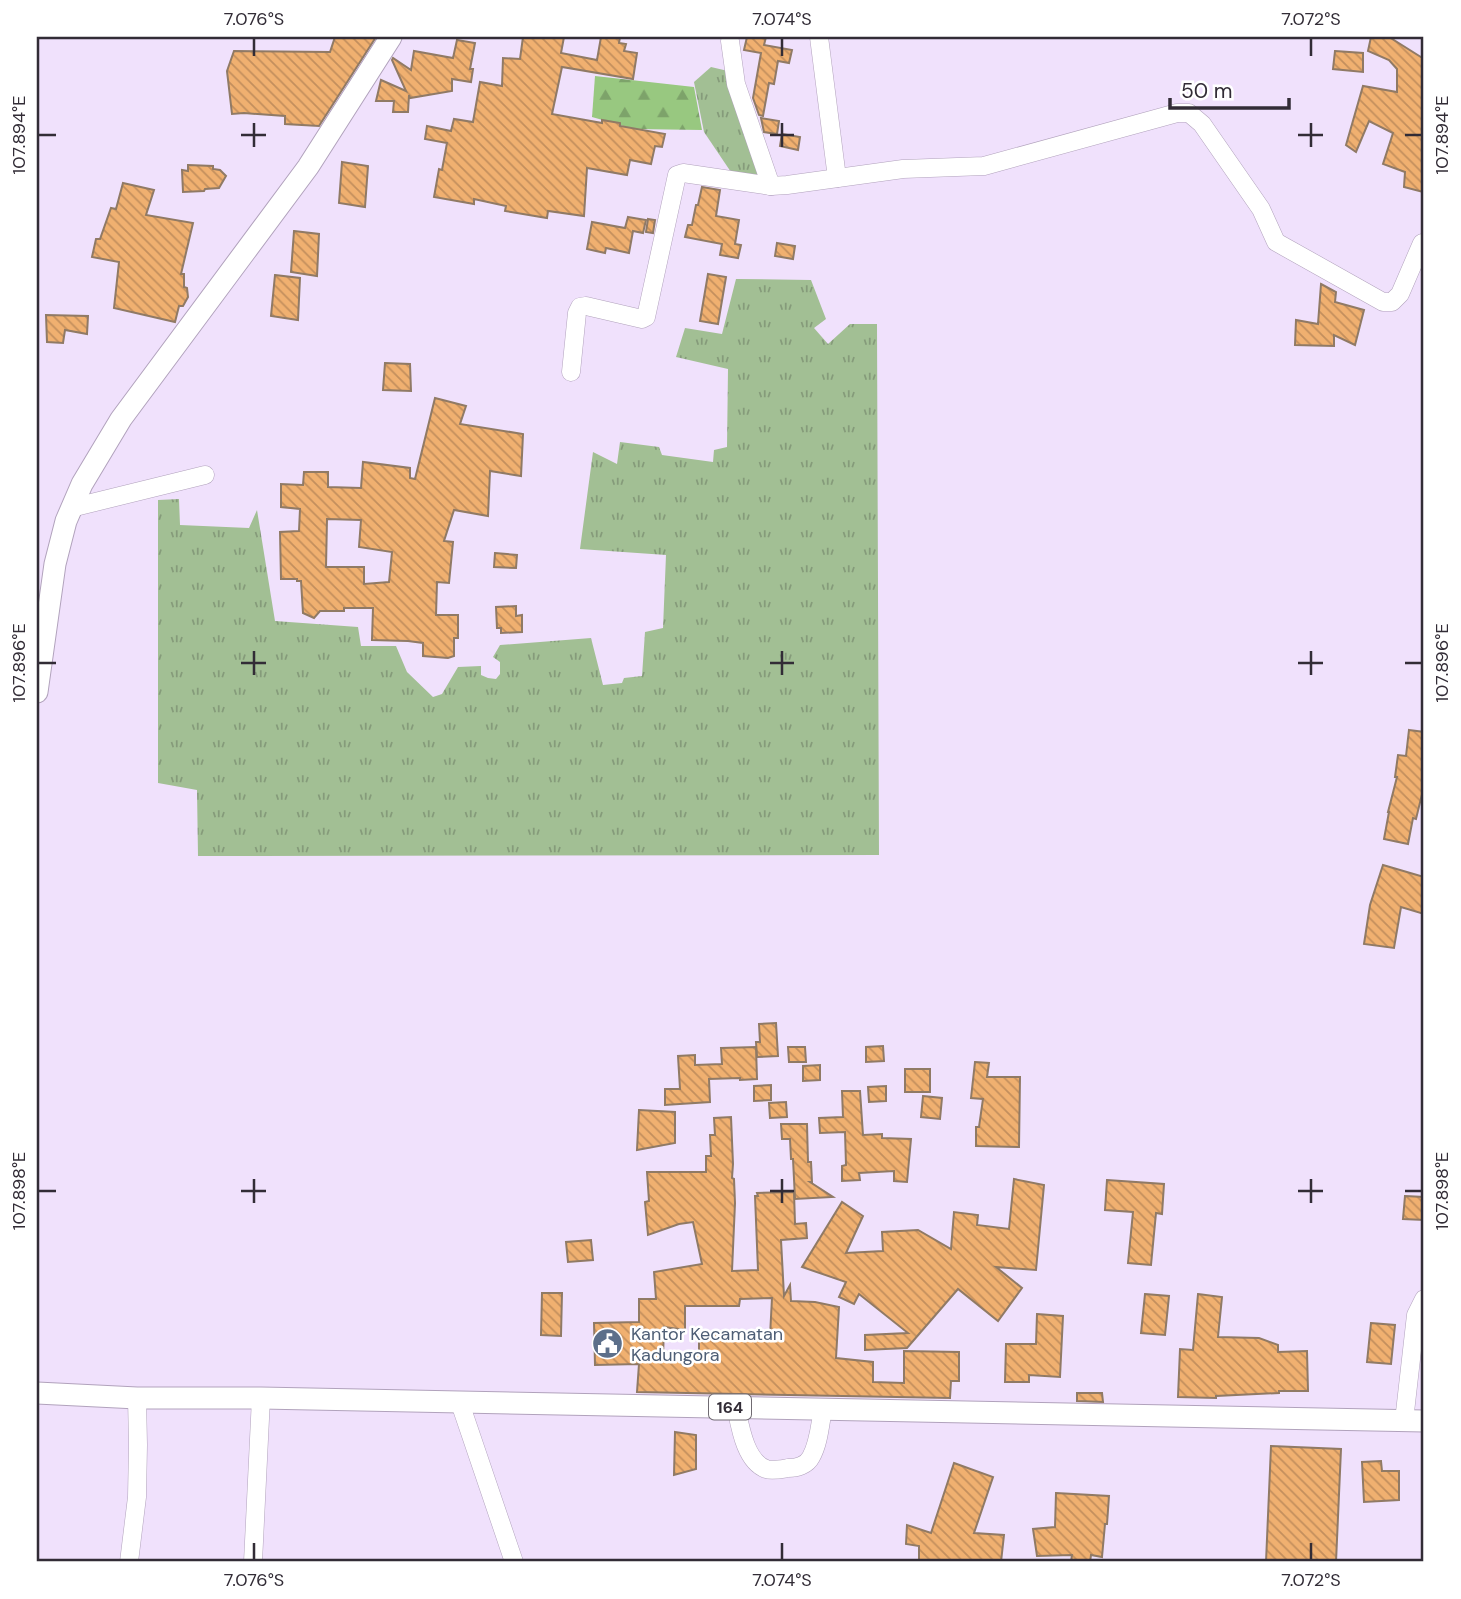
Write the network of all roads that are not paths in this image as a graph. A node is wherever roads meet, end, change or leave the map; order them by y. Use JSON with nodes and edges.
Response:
{"nodes":[{"id":1,"x":391,"y":37,"type":"edge"},
{"id":2,"x":819,"y":37,"type":"edge"},
{"id":3,"x":730,"y":41,"type":"dead end"},
{"id":4,"x":837,"y":178,"type":"junction"},
{"id":5,"x":771,"y":186,"type":"junction"},
{"id":6,"x":1424,"y":238,"type":"edge"},
{"id":7,"x":571,"y":372,"type":"dead end"},
{"id":8,"x":205,"y":475,"type":"dead end"},
{"id":9,"x":71,"y":508,"type":"junction"},
{"id":10,"x":37,"y":692,"type":"edge"},
{"id":11,"x":1424,"y":1299,"type":"edge"},
{"id":12,"x":37,"y":1393,"type":"edge"},
{"id":13,"x":137,"y":1398,"type":"junction"},
{"id":14,"x":261,"y":1398,"type":"junction"},
{"id":15,"x":460,"y":1403,"type":"junction"},
{"id":16,"x":736,"y":1408,"type":"junction"},
{"id":17,"x":823,"y":1409,"type":"junction"},
{"id":18,"x":1414,"y":1421,"type":"edge"},
{"id":19,"x":128,"y":1562,"type":"edge"},
{"id":20,"x":253,"y":1562,"type":"edge"},
{"id":21,"x":514,"y":1562,"type":"edge"}],
"edges":[{"from":1,"to":9,"type":"main road"},
{"from":2,"to":4,"type":"street"},
{"from":3,"to":5,"type":"street"},
{"from":4,"to":5,"type":"street"},
{"from":4,"to":6,"type":"street"},
{"from":5,"to":7,"type":"street"},
{"from":8,"to":9,"type":"street"},
{"from":9,"to":10,"type":"main road"},
{"from":11,"to":18,"type":"street"},
{"from":12,"to":13,"type":"main road","number":"164"},
{"from":13,"to":14,"type":"main road","number":"164"},
{"from":13,"to":19,"type":"street"},
{"from":14,"to":15,"type":"main road","number":"164"},
{"from":14,"to":20,"type":"street"},
{"from":15,"to":16,"type":"main road","number":"164"},
{"from":15,"to":21,"type":"street"},
{"from":16,"to":17,"type":"main road","number":"164"},
{"from":16,"to":17,"type":"street"},
{"from":17,"to":18,"type":"main road","number":"164"}]}
